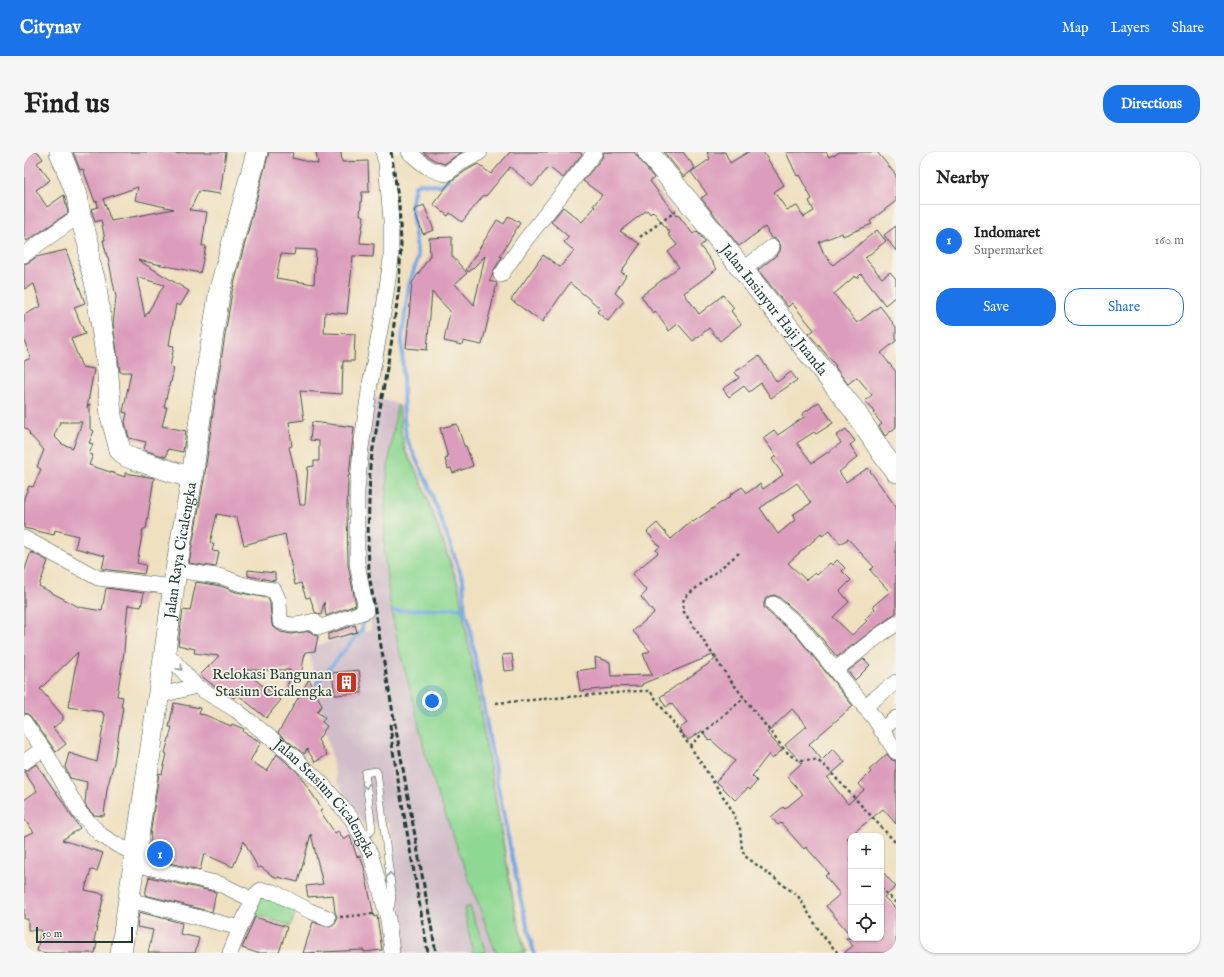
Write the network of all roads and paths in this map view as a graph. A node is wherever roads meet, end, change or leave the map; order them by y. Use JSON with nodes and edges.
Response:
{"nodes":[{"id":1,"x":60,"y":152,"type":"edge"},
{"id":2,"x":257,"y":152,"type":"edge"},
{"id":3,"x":383,"y":152,"type":"edge"},
{"id":4,"x":409,"y":152,"type":"edge"},
{"id":5,"x":595,"y":152,"type":"edge"},
{"id":6,"x":648,"y":152,"type":"edge"},
{"id":7,"x":472,"y":157,"type":"edge"},
{"id":8,"x":690,"y":202,"type":"junction"},
{"id":9,"x":80,"y":215,"type":"junction"},
{"id":10,"x":640,"y":237,"type":"dead end"},
{"id":11,"x":772,"y":247,"type":"dead end"},
{"id":12,"x":24,"y":255,"type":"edge"},
{"id":13,"x":743,"y":270,"type":"junction"},
{"id":14,"x":501,"y":275,"type":"dead end"},
{"id":15,"x":896,"y":472,"type":"edge"},
{"id":16,"x":192,"y":478,"type":"junction"},
{"id":17,"x":24,"y":538,"type":"edge"},
{"id":18,"x":739,"y":554,"type":"dead end"},
{"id":19,"x":174,"y":578,"type":"junction"},
{"id":20,"x":773,"y":604,"type":"dead end"},
{"id":21,"x":896,"y":624,"type":"edge"},
{"id":22,"x":165,"y":651,"type":"junction"},
{"id":23,"x":835,"y":670,"type":"junction"},
{"id":24,"x":896,"y":682,"type":"edge"},
{"id":25,"x":196,"y":686,"type":"junction"},
{"id":26,"x":158,"y":696,"type":"junction"},
{"id":27,"x":744,"y":698,"type":"junction"},
{"id":28,"x":496,"y":703,"type":"dead end"},
{"id":29,"x":864,"y":707,"type":"junction"},
{"id":30,"x":896,"y":718,"type":"edge"},
{"id":31,"x":24,"y":722,"type":"edge"},
{"id":32,"x":881,"y":730,"type":"junction"},
{"id":33,"x":690,"y":746,"type":"junction"},
{"id":34,"x":43,"y":749,"type":"junction"},
{"id":35,"x":896,"y":752,"type":"edge"},
{"id":36,"x":24,"y":762,"type":"edge"},
{"id":37,"x":362,"y":837,"type":"junction"},
{"id":38,"x":896,"y":843,"type":"edge"},
{"id":39,"x":135,"y":859,"type":"junction"},
{"id":40,"x":884,"y":891,"type":"edge"},
{"id":41,"x":129,"y":900,"type":"junction"},
{"id":42,"x":253,"y":900,"type":"junction"},
{"id":43,"x":896,"y":903,"type":"edge"},
{"id":44,"x":381,"y":914,"type":"junction"},
{"id":45,"x":328,"y":918,"type":"joint"},
{"id":46,"x":240,"y":928,"type":"junction"},
{"id":47,"x":896,"y":949,"type":"edge"},
{"id":48,"x":121,"y":953,"type":"edge"},
{"id":49,"x":230,"y":953,"type":"edge"},
{"id":50,"x":392,"y":953,"type":"edge"},
{"id":51,"x":838,"y":953,"type":"edge"},
{"id":52,"x":893,"y":953,"type":"edge"}],
"edges":[{"from":1,"to":9,"type":"main road"},
{"from":2,"to":16,"type":"main road","name":"Jalan Raya Cicalengka"},
{"from":3,"to":19,"type":"street"},
{"from":4,"to":7,"type":"street"},
{"from":5,"to":14,"type":"street"},
{"from":6,"to":8,"type":"main road","name":"Jalan Insinyur Haji Juanda"},
{"from":8,"to":10,"type":"path"},
{"from":8,"to":13,"type":"main road","name":"Jalan Insinyur Haji Juanda"},
{"from":9,"to":12,"type":"street"},
{"from":9,"to":16,"type":"main road"},
{"from":11,"to":13,"type":"street"},
{"from":13,"to":15,"type":"main road","name":"Jalan Insinyur Haji Juanda"},
{"from":16,"to":19,"type":"main road","name":"Jalan Raya Cicalengka"},
{"from":17,"to":19,"type":"street"},
{"from":18,"to":27,"type":"path"},
{"from":19,"to":22,"type":"main road","name":"Jalan Raya Cicalengka"},
{"from":20,"to":23,"type":"street"},
{"from":21,"to":23,"type":"street"},
{"from":22,"to":25,"type":"street","name":"Jalan Stasiun Cicalengka","one_way":true},
{"from":22,"to":26,"type":"main road","name":"Jalan Raya Cicalengka"},
{"from":23,"to":29,"type":"street"},
{"from":24,"to":29,"type":"street"},
{"from":25,"to":26,"type":"street"},
{"from":25,"to":37,"type":"street","name":"Jalan Stasiun Cicalengka"},
{"from":26,"to":39,"type":"main road","name":"Jalan Raya Cicalengka"},
{"from":27,"to":33,"type":"path"},
{"from":27,"to":38,"type":"path"},
{"from":28,"to":33,"type":"path"},
{"from":29,"to":32,"type":"street"},
{"from":30,"to":32,"type":"street"},
{"from":31,"to":34,"type":"street"},
{"from":32,"to":35,"type":"street"},
{"from":33,"to":51,"type":"path"},
{"from":34,"to":36,"type":"street"},
{"from":34,"to":39,"type":"street"},
{"from":37,"to":44,"type":"street","name":"Jalan Stasiun Cicalengka"},
{"from":44,"to":37,"type":"lane","one_way":true},
{"from":39,"to":41,"type":"main road","name":"Jalan Raya Cicalengka"},
{"from":39,"to":42,"type":"street"},
{"from":40,"to":43,"type":"path"},
{"from":41,"to":46,"type":"street"},
{"from":41,"to":48,"type":"main road","name":"Jalan Raya Cicalengka"},
{"from":42,"to":45,"type":"street"},
{"from":42,"to":46,"type":"street"},
{"from":44,"to":45,"type":"path"},
{"from":44,"to":50,"type":"street","name":"Jalan Stasiun Cicalengka"},
{"from":46,"to":49,"type":"street"},
{"from":47,"to":52,"type":"path"}]}
